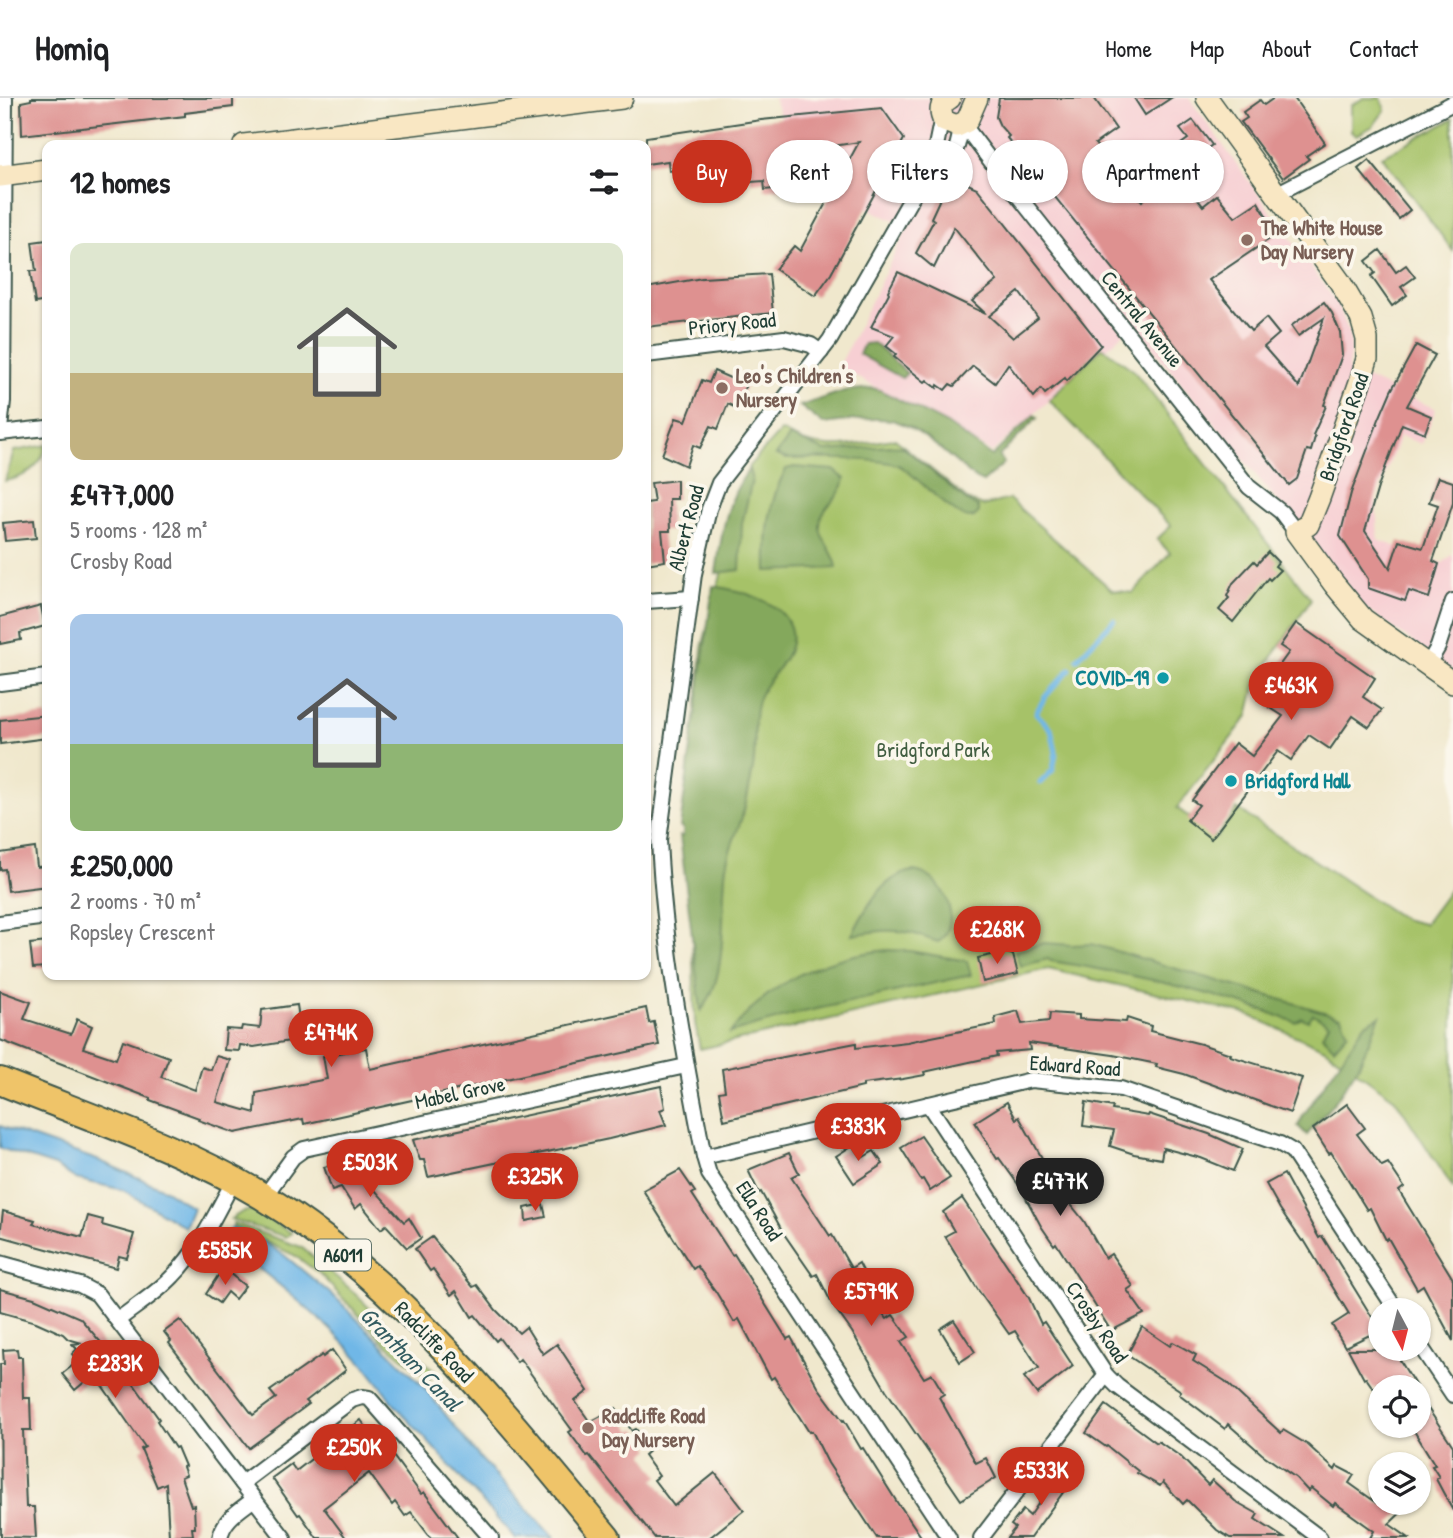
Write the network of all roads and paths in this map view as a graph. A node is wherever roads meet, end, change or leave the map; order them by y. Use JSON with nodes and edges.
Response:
{"nodes":[{"id":1,"x":5,"y":98,"type":"edge"},
{"id":2,"x":622,"y":98,"type":"edge"},
{"id":3,"x":1207,"y":98,"type":"edge"},
{"id":4,"x":1453,"y":103,"type":"edge"},
{"id":5,"x":955,"y":109,"type":"edge"},
{"id":6,"x":284,"y":140,"type":"edge"},
{"id":7,"x":939,"y":140,"type":"edge"},
{"id":8,"x":960,"y":140,"type":"edge"},
{"id":9,"x":42,"y":171,"type":"edge"},
{"id":10,"x":2,"y":175,"type":"edge"},
{"id":11,"x":1276,"y":194,"type":"junction"},
{"id":12,"x":908,"y":203,"type":"edge"},
{"id":13,"x":821,"y":352,"type":"junction"},
{"id":14,"x":651,"y":354,"type":"edge"},
{"id":15,"x":42,"y":428,"type":"edge"},
{"id":16,"x":0,"y":431,"type":"edge"},
{"id":17,"x":1296,"y":533,"type":"junction"},
{"id":18,"x":691,"y":598,"type":"junction"},
{"id":19,"x":651,"y":601,"type":"edge"},
{"id":20,"x":1453,"y":601,"type":"edge"},
{"id":21,"x":1427,"y":666,"type":"junction"},
{"id":22,"x":42,"y":678,"type":"edge"},
{"id":23,"x":0,"y":683,"type":"edge"},
{"id":24,"x":1453,"y":683,"type":"edge"},
{"id":25,"x":652,"y":841,"type":"edge"},
{"id":26,"x":42,"y":918,"type":"edge"},
{"id":27,"x":0,"y":923,"type":"edge"},
{"id":28,"x":687,"y":1066,"type":"junction"},
{"id":29,"x":0,"y":1082,"type":"edge"},
{"id":30,"x":928,"y":1104,"type":"junction"},
{"id":31,"x":704,"y":1157,"type":"junction"},
{"id":32,"x":234,"y":1180,"type":"junction"},
{"id":33,"x":264,"y":1197,"type":"junction"},
{"id":34,"x":0,"y":1263,"type":"edge"},
{"id":35,"x":1388,"y":1298,"type":"edge"},
{"id":36,"x":118,"y":1320,"type":"junction"},
{"id":37,"x":1431,"y":1362,"type":"edge"},
{"id":38,"x":1106,"y":1375,"type":"junction"},
{"id":39,"x":1453,"y":1395,"type":"edge"},
{"id":40,"x":242,"y":1483,"type":"junction"},
{"id":41,"x":254,"y":1499,"type":"junction"},
{"id":42,"x":220,"y":1538,"type":"edge"},
{"id":43,"x":284,"y":1538,"type":"edge"},
{"id":44,"x":491,"y":1538,"type":"edge"},
{"id":45,"x":607,"y":1538,"type":"edge"},
{"id":46,"x":949,"y":1538,"type":"edge"},
{"id":47,"x":981,"y":1538,"type":"edge"},
{"id":48,"x":1320,"y":1538,"type":"edge"}],
"edges":[{"from":1,"to":10,"type":"street"},
{"from":2,"to":6,"type":"street"},
{"from":3,"to":11,"type":"street","name":"Bridgford Road"},
{"from":4,"to":11,"type":"street"},
{"from":5,"to":7,"type":"street","name":"Albert Road"},
{"from":5,"to":8,"type":"street","name":"Albert Road"},
{"from":5,"to":17,"type":"street","name":"Central Avenue"},
{"from":9,"to":10,"type":"street"},
{"from":10,"to":16,"type":"street"},
{"from":11,"to":17,"type":"street","name":"Bridgford Road"},
{"from":12,"to":13,"type":"street","name":"Albert Road"},
{"from":13,"to":14,"type":"street","name":"Priory Road"},
{"from":13,"to":18,"type":"street","name":"Albert Road"},
{"from":15,"to":16,"type":"street"},
{"from":17,"to":21,"type":"street"},
{"from":18,"to":19,"type":"street"},
{"from":18,"to":25,"type":"street","name":"Albert Road"},
{"from":20,"to":21,"type":"street"},
{"from":21,"to":24,"type":"street"},
{"from":22,"to":23,"type":"street"},
{"from":25,"to":28,"type":"street","name":"Albert Road"},
{"from":26,"to":27,"type":"street"},
{"from":28,"to":31,"type":"street","name":"Ella Road"},
{"from":28,"to":33,"type":"street","name":"Mabel Grove"},
{"from":29,"to":32,"type":"highway","name":"Radcliffe Road","number":"A6011"},
{"from":30,"to":31,"type":"street","name":"Edward Road"},
{"from":30,"to":35,"type":"street","name":"Edward Road"},
{"from":30,"to":38,"type":"street","name":"Crosby Road"},
{"from":31,"to":46,"type":"street","name":"Ella Road"},
{"from":32,"to":33,"type":"highway","name":"Radcliffe Road","number":"A6011"},
{"from":32,"to":36,"type":"street"},
{"from":33,"to":45,"type":"highway","name":"Radcliffe Road","number":"A6011"},
{"from":34,"to":36,"type":"street"},
{"from":36,"to":40,"type":"street"},
{"from":37,"to":39,"type":"street"},
{"from":38,"to":47,"type":"street"},
{"from":38,"to":48,"type":"street","name":"Crosby Road"},
{"from":40,"to":41,"type":"street"},
{"from":40,"to":44,"type":"street"},
{"from":41,"to":42,"type":"street"},
{"from":41,"to":43,"type":"street"}]}
